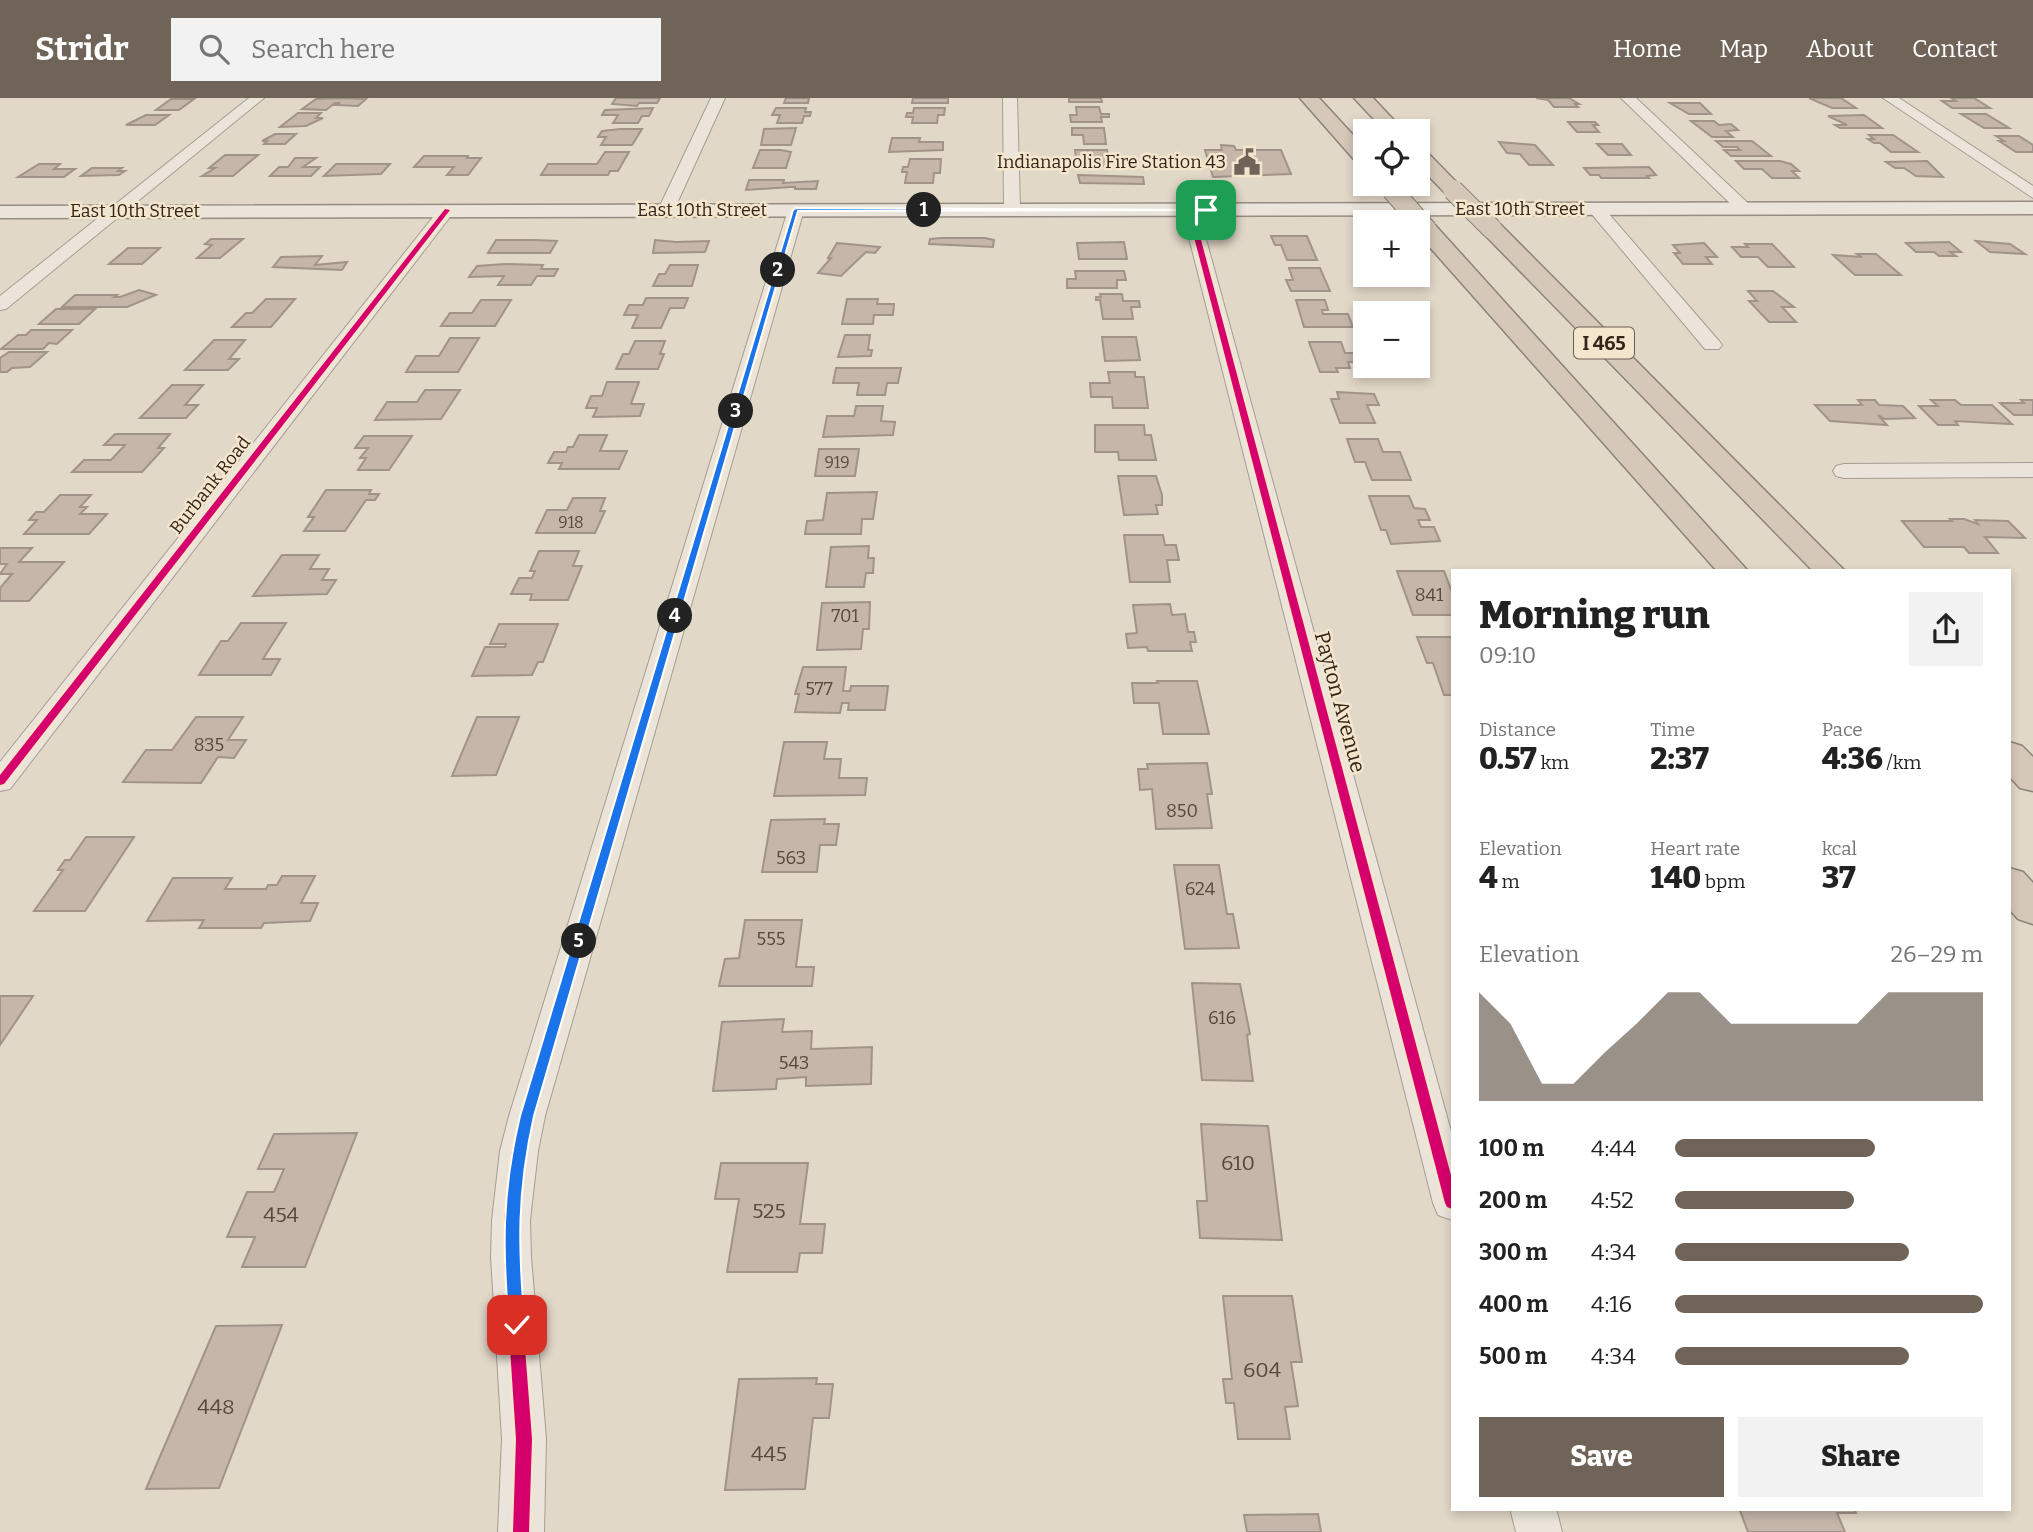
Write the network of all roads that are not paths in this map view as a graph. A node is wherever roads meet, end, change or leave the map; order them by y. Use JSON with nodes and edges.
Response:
{"nodes":[{"id":1,"x":257,"y":98,"type":"edge"},
{"id":2,"x":719,"y":98,"type":"edge"},
{"id":3,"x":1010,"y":98,"type":"edge"},
{"id":4,"x":1309,"y":98,"type":"edge"},
{"id":5,"x":1363,"y":98,"type":"edge"},
{"id":6,"x":1628,"y":98,"type":"edge"},
{"id":7,"x":1890,"y":98,"type":"edge"},
{"id":8,"x":1383,"y":119,"type":"edge"},
{"id":9,"x":1353,"y":147,"type":"edge"},
{"id":10,"x":1430,"y":166,"type":"edge"},
{"id":11,"x":2033,"y":193,"type":"edge"},
{"id":12,"x":1397,"y":196,"type":"edge"},
{"id":13,"x":1744,"y":208,"type":"junction"},
{"id":14,"x":2033,"y":208,"type":"edge"},
{"id":15,"x":1012,"y":209,"type":"junction"},
{"id":16,"x":1596,"y":209,"type":"junction"},
{"id":17,"x":447,"y":210,"type":"junction"},
{"id":18,"x":666,"y":210,"type":"junction"},
{"id":19,"x":796,"y":210,"type":"junction"},
{"id":20,"x":1190,"y":210,"type":"junction"},
{"id":21,"x":0,"y":212,"type":"edge"},
{"id":22,"x":117,"y":212,"type":"junction"},
{"id":23,"x":0,"y":305,"type":"edge"},
{"id":24,"x":1712,"y":345,"type":"dead end"},
{"id":25,"x":2033,"y":470,"type":"edge"},
{"id":26,"x":1844,"y":471,"type":"dead end"},
{"id":27,"x":1731,"y":569,"type":"edge"},
{"id":28,"x":1828,"y":569,"type":"edge"},
{"id":29,"x":2011,"y":756,"type":"edge"},
{"id":30,"x":2033,"y":779,"type":"edge"},
{"id":31,"x":0,"y":782,"type":"edge"},
{"id":32,"x":2011,"y":884,"type":"edge"},
{"id":33,"x":2033,"y":909,"type":"edge"},
{"id":34,"x":1451,"y":1199,"type":"edge"},
{"id":35,"x":1534,"y":1511,"type":"edge"},
{"id":36,"x":521,"y":1532,"type":"edge"},
{"id":37,"x":1539,"y":1532,"type":"edge"}],
"edges":[{"from":1,"to":22,"type":"street"},
{"from":2,"to":18,"type":"street"},
{"from":3,"to":15,"type":"street"},
{"from":4,"to":9,"type":"highway"},
{"from":5,"to":8,"type":"highway"},
{"from":6,"to":13,"type":"street"},
{"from":7,"to":11,"type":"street"},
{"from":10,"to":28,"type":"highway","number":"I 465","bridge":true},
{"from":12,"to":27,"type":"highway","number":"I 465","bridge":true},
{"from":13,"to":14,"type":"main road","name":"East 10th Street"},
{"from":13,"to":16,"type":"main road","name":"East 10th Street"},
{"from":15,"to":19,"type":"main road","name":"East 10th Street"},
{"from":15,"to":20,"type":"main road","name":"East 10th Street"},
{"from":16,"to":20,"type":"main road","name":"East 10th Street"},
{"from":16,"to":24,"type":"street"},
{"from":17,"to":18,"type":"main road","name":"East 10th Street"},
{"from":17,"to":22,"type":"main road","name":"East 10th Street"},
{"from":17,"to":31,"type":"street","name":"Burbank Road"},
{"from":18,"to":19,"type":"main road","name":"East 10th Street"},
{"from":19,"to":36,"type":"street"},
{"from":20,"to":34,"type":"street","name":"Payton Avenue"},
{"from":21,"to":22,"type":"main road","name":"East 10th Street"},
{"from":22,"to":23,"type":"street"},
{"from":25,"to":26,"type":"street"},
{"from":29,"to":30,"type":"highway"},
{"from":32,"to":33,"type":"highway"},
{"from":35,"to":37,"type":"street"}]}
